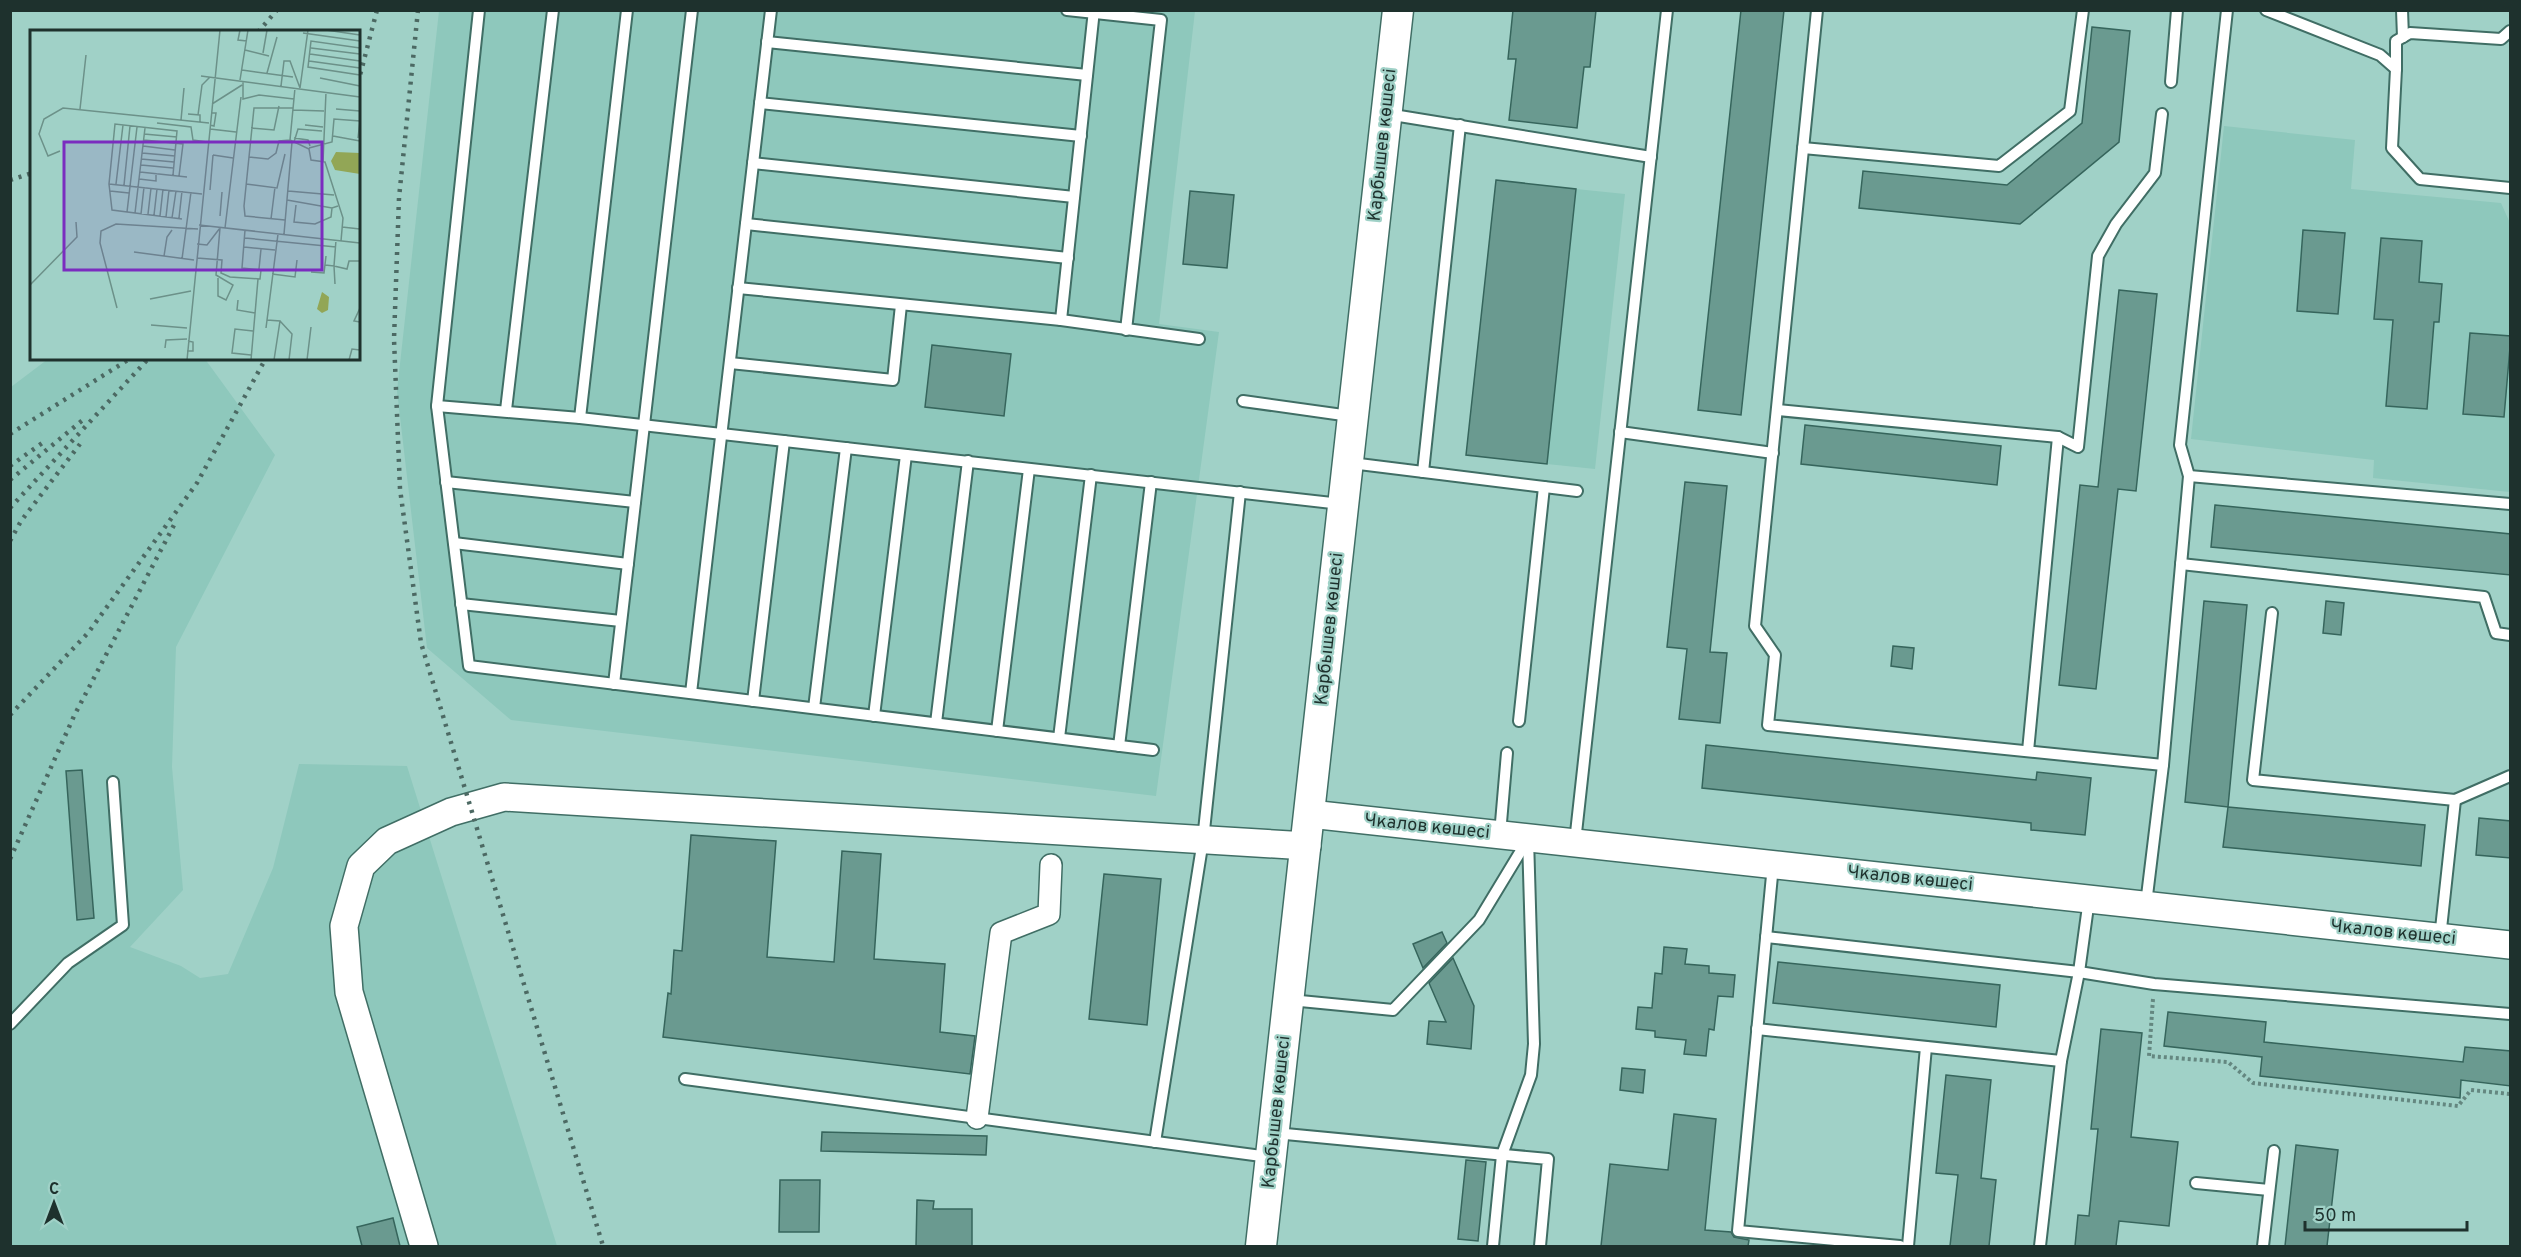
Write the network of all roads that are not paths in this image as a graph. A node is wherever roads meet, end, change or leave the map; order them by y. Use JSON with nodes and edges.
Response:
{"nodes":[{"id":1,"x":479,"y":10,"type":"edge"},
{"id":2,"x":552,"y":10,"type":"edge"},
{"id":3,"x":627,"y":10,"type":"edge"},
{"id":4,"x":692,"y":10,"type":"edge"},
{"id":5,"x":771,"y":10,"type":"edge"},
{"id":6,"x":1067,"y":10,"type":"edge"},
{"id":7,"x":1398,"y":10,"type":"edge"},
{"id":8,"x":1667,"y":10,"type":"edge"},
{"id":9,"x":1817,"y":10,"type":"edge"},
{"id":10,"x":2083,"y":10,"type":"edge"},
{"id":11,"x":2177,"y":10,"type":"edge"},
{"id":12,"x":2227,"y":10,"type":"edge"},
{"id":13,"x":2266,"y":10,"type":"edge"},
{"id":14,"x":2402,"y":10,"type":"edge"},
{"id":15,"x":1094,"y":12,"type":"edge"},
{"id":16,"x":2511,"y":31,"type":"edge"},
{"id":17,"x":2403,"y":37,"type":"junction"},
{"id":18,"x":767,"y":42,"type":"junction"},
{"id":19,"x":2396,"y":69,"type":"junction"},
{"id":20,"x":1087,"y":75,"type":"junction"},
{"id":21,"x":2171,"y":82,"type":"dead end"},
{"id":22,"x":760,"y":103,"type":"junction"},
{"id":23,"x":1387,"y":114,"type":"junction"},
{"id":24,"x":2162,"y":114,"type":"dead end"},
{"id":25,"x":1460,"y":126,"type":"junction"},
{"id":26,"x":1081,"y":136,"type":"junction"},
{"id":27,"x":1803,"y":148,"type":"junction"},
{"id":28,"x":1650,"y":157,"type":"junction"},
{"id":29,"x":753,"y":163,"type":"junction"},
{"id":30,"x":2511,"y":188,"type":"edge"},
{"id":31,"x":1074,"y":197,"type":"junction"},
{"id":32,"x":746,"y":224,"type":"junction"},
{"id":33,"x":1068,"y":258,"type":"junction"},
{"id":34,"x":738,"y":288,"type":"junction"},
{"id":35,"x":901,"y":305,"type":"junction"},
{"id":36,"x":1061,"y":320,"type":"junction"},
{"id":37,"x":1125,"y":330,"type":"junction"},
{"id":38,"x":1198,"y":339,"type":"dead end"},
{"id":39,"x":729,"y":363,"type":"junction"},
{"id":40,"x":1243,"y":401,"type":"dead end"},
{"id":41,"x":436,"y":406,"type":"junction"},
{"id":42,"x":506,"y":410,"type":"junction"},
{"id":43,"x":1777,"y":410,"type":"junction"},
{"id":44,"x":1354,"y":416,"type":"junction"},
{"id":45,"x":580,"y":418,"type":"junction"},
{"id":46,"x":644,"y":425,"type":"junction"},
{"id":47,"x":1620,"y":432,"type":"junction"},
{"id":48,"x":721,"y":434,"type":"junction"},
{"id":49,"x":2058,"y":437,"type":"junction"},
{"id":50,"x":784,"y":441,"type":"junction"},
{"id":51,"x":846,"y":448,"type":"junction"},
{"id":52,"x":1773,"y":453,"type":"junction"},
{"id":53,"x":906,"y":455,"type":"junction"},
{"id":54,"x":968,"y":461,"type":"junction"},
{"id":55,"x":1349,"y":463,"type":"junction"},
{"id":56,"x":1029,"y":469,"type":"junction"},
{"id":57,"x":1423,"y":472,"type":"junction"},
{"id":58,"x":1090,"y":476,"type":"junction"},
{"id":59,"x":2189,"y":476,"type":"junction"},
{"id":60,"x":446,"y":482,"type":"junction"},
{"id":61,"x":1151,"y":482,"type":"junction"},
{"id":62,"x":1544,"y":487,"type":"junction"},
{"id":63,"x":1577,"y":491,"type":"dead end"},
{"id":64,"x":1240,"y":492,"type":"junction"},
{"id":65,"x":635,"y":502,"type":"junction"},
{"id":66,"x":1344,"y":504,"type":"junction"},
{"id":67,"x":2511,"y":504,"type":"edge"},
{"id":68,"x":454,"y":543,"type":"junction"},
{"id":69,"x":628,"y":564,"type":"junction"},
{"id":70,"x":2181,"y":564,"type":"junction"},
{"id":71,"x":461,"y":604,"type":"junction"},
{"id":72,"x":2272,"y":613,"type":"dead end"},
{"id":73,"x":621,"y":621,"type":"junction"},
{"id":74,"x":2511,"y":635,"type":"edge"},
{"id":75,"x":614,"y":684,"type":"junction"},
{"id":76,"x":691,"y":693,"type":"junction"},
{"id":77,"x":753,"y":701,"type":"junction"},
{"id":78,"x":814,"y":708,"type":"junction"},
{"id":79,"x":874,"y":716,"type":"junction"},
{"id":80,"x":1519,"y":722,"type":"dead end"},
{"id":81,"x":936,"y":723,"type":"junction"},
{"id":82,"x":997,"y":731,"type":"junction"},
{"id":83,"x":1059,"y":738,"type":"junction"},
{"id":84,"x":1119,"y":746,"type":"junction"},
{"id":85,"x":1153,"y":750,"type":"dead end"},
{"id":86,"x":2028,"y":751,"type":"junction"},
{"id":87,"x":1507,"y":753,"type":"dead end"},
{"id":88,"x":2163,"y":765,"type":"junction"},
{"id":89,"x":2511,"y":776,"type":"edge"},
{"id":90,"x":112,"y":782,"type":"dead end"},
{"id":91,"x":2455,"y":800,"type":"junction"},
{"id":92,"x":1310,"y":814,"type":"junction"},
{"id":93,"x":1500,"y":835,"type":"junction"},
{"id":94,"x":1528,"y":838,"type":"junction"},
{"id":95,"x":1203,"y":840,"type":"junction"},
{"id":96,"x":1575,"y":843,"type":"junction"},
{"id":97,"x":1306,"y":846,"type":"junction"},
{"id":98,"x":1773,"y":864,"type":"junction"},
{"id":99,"x":1051,"y":865,"type":"dead end"},
{"id":100,"x":2089,"y":898,"type":"junction"},
{"id":101,"x":2146,"y":904,"type":"junction"},
{"id":102,"x":1766,"y":937,"type":"junction"},
{"id":103,"x":2440,"y":938,"type":"junction"},
{"id":104,"x":2511,"y":945,"type":"edge"},
{"id":105,"x":2079,"y":972,"type":"junction"},
{"id":106,"x":1289,"y":1000,"type":"junction"},
{"id":107,"x":2511,"y":1014,"type":"edge"},
{"id":108,"x":10,"y":1024,"type":"edge"},
{"id":109,"x":1757,"y":1029,"type":"junction"},
{"id":110,"x":1926,"y":1047,"type":"junction"},
{"id":111,"x":2061,"y":1061,"type":"junction"},
{"id":112,"x":685,"y":1079,"type":"dead end"},
{"id":113,"x":977,"y":1118,"type":"junction"},
{"id":114,"x":1155,"y":1142,"type":"junction"},
{"id":115,"x":1274,"y":1145,"type":"junction"},
{"id":116,"x":2274,"y":1150,"type":"dead end"},
{"id":117,"x":1502,"y":1155,"type":"junction"},
{"id":118,"x":2196,"y":1183,"type":"dead end"},
{"id":119,"x":2270,"y":1190,"type":"junction"},
{"id":120,"x":424,"y":1246,"type":"edge"},
{"id":121,"x":1262,"y":1246,"type":"edge"},
{"id":122,"x":1492,"y":1246,"type":"edge"},
{"id":123,"x":1540,"y":1246,"type":"edge"},
{"id":124,"x":1900,"y":1246,"type":"edge"},
{"id":125,"x":1908,"y":1246,"type":"edge"},
{"id":126,"x":2040,"y":1246,"type":"edge"},
{"id":127,"x":2263,"y":1246,"type":"edge"}],
"edges":[{"from":1,"to":41,"type":"lane"},
{"from":2,"to":42,"type":"lane"},
{"from":3,"to":45,"type":"lane"},
{"from":4,"to":46,"type":"lane"},
{"from":5,"to":18,"type":"lane"},
{"from":6,"to":15,"type":"lane"},
{"from":7,"to":23,"type":"main road","name":"Карбышев көшесі"},
{"from":8,"to":28,"type":"lane"},
{"from":9,"to":27,"type":"lane"},
{"from":10,"to":27,"type":"lane"},
{"from":11,"to":21,"type":"lane"},
{"from":12,"to":59,"type":"lane"},
{"from":13,"to":19,"type":"lane"},
{"from":14,"to":17,"type":"lane"},
{"from":15,"to":20,"type":"lane"},
{"from":15,"to":37,"type":"lane"},
{"from":16,"to":17,"type":"lane"},
{"from":17,"to":19,"type":"lane"},
{"from":18,"to":20,"type":"lane"},
{"from":18,"to":22,"type":"lane"},
{"from":19,"to":30,"type":"lane"},
{"from":20,"to":26,"type":"lane"},
{"from":22,"to":26,"type":"lane"},
{"from":22,"to":29,"type":"lane"},
{"from":23,"to":25,"type":"lane"},
{"from":23,"to":44,"type":"main road","name":"Карбышев көшесі"},
{"from":24,"to":49,"type":"lane"},
{"from":25,"to":28,"type":"lane"},
{"from":25,"to":57,"type":"lane"},
{"from":26,"to":31,"type":"lane"},
{"from":27,"to":43,"type":"lane"},
{"from":28,"to":47,"type":"lane"},
{"from":29,"to":31,"type":"lane"},
{"from":29,"to":32,"type":"lane"},
{"from":31,"to":33,"type":"lane"},
{"from":32,"to":33,"type":"lane"},
{"from":32,"to":34,"type":"lane"},
{"from":33,"to":36,"type":"lane"},
{"from":34,"to":35,"type":"lane"},
{"from":34,"to":39,"type":"lane"},
{"from":35,"to":36,"type":"lane"},
{"from":35,"to":39,"type":"lane"},
{"from":36,"to":37,"type":"lane"},
{"from":37,"to":38,"type":"lane"},
{"from":39,"to":48,"type":"lane"},
{"from":40,"to":44,"type":"lane"},
{"from":41,"to":42,"type":"lane"},
{"from":41,"to":60,"type":"lane"},
{"from":42,"to":45,"type":"lane"},
{"from":43,"to":49,"type":"lane"},
{"from":43,"to":52,"type":"lane"},
{"from":44,"to":55,"type":"main road","name":"Карбышев көшесі"},
{"from":45,"to":46,"type":"lane"},
{"from":46,"to":48,"type":"lane"},
{"from":46,"to":65,"type":"lane"},
{"from":47,"to":52,"type":"lane"},
{"from":47,"to":96,"type":"lane"},
{"from":48,"to":50,"type":"lane"},
{"from":48,"to":76,"type":"lane"},
{"from":49,"to":86,"type":"lane"},
{"from":50,"to":51,"type":"lane"},
{"from":50,"to":77,"type":"lane"},
{"from":51,"to":53,"type":"lane"},
{"from":51,"to":78,"type":"lane"},
{"from":52,"to":86,"type":"lane"},
{"from":53,"to":54,"type":"lane"},
{"from":53,"to":79,"type":"lane"},
{"from":54,"to":56,"type":"lane"},
{"from":54,"to":81,"type":"lane"},
{"from":55,"to":57,"type":"lane"},
{"from":55,"to":66,"type":"main road","name":"Карбышев көшесі"},
{"from":56,"to":58,"type":"lane"},
{"from":56,"to":82,"type":"lane"},
{"from":57,"to":62,"type":"lane"},
{"from":58,"to":61,"type":"lane"},
{"from":58,"to":83,"type":"lane"},
{"from":59,"to":67,"type":"lane"},
{"from":59,"to":70,"type":"lane"},
{"from":60,"to":65,"type":"lane"},
{"from":60,"to":68,"type":"lane"},
{"from":61,"to":64,"type":"lane"},
{"from":61,"to":84,"type":"lane"},
{"from":62,"to":63,"type":"lane"},
{"from":62,"to":80,"type":"lane"},
{"from":64,"to":66,"type":"lane"},
{"from":64,"to":95,"type":"lane"},
{"from":65,"to":69,"type":"lane"},
{"from":66,"to":92,"type":"main road","name":"Карбышев көшесі"},
{"from":68,"to":69,"type":"lane"},
{"from":68,"to":71,"type":"lane"},
{"from":69,"to":73,"type":"lane"},
{"from":70,"to":74,"type":"lane"},
{"from":70,"to":88,"type":"lane"},
{"from":71,"to":73,"type":"lane"},
{"from":71,"to":75,"type":"lane"},
{"from":72,"to":91,"type":"lane"},
{"from":73,"to":75,"type":"lane"},
{"from":75,"to":76,"type":"lane"},
{"from":76,"to":77,"type":"lane"},
{"from":77,"to":78,"type":"lane"},
{"from":78,"to":79,"type":"lane"},
{"from":79,"to":81,"type":"lane"},
{"from":81,"to":82,"type":"lane"},
{"from":82,"to":83,"type":"lane"},
{"from":83,"to":84,"type":"lane"},
{"from":84,"to":85,"type":"lane"},
{"from":86,"to":88,"type":"lane"},
{"from":87,"to":93,"type":"lane"},
{"from":88,"to":101,"type":"lane"},
{"from":89,"to":91,"type":"lane"},
{"from":90,"to":108,"type":"lane"},
{"from":91,"to":103,"type":"lane"},
{"from":92,"to":93,"type":"street","name":"Чкалов көшесі"},
{"from":92,"to":97,"type":"main road","name":"Карбышев көшесі"},
{"from":93,"to":94,"type":"street","name":"Чкалов көшесі"},
{"from":94,"to":96,"type":"street","name":"Чкалов көшесі"},
{"from":94,"to":106,"type":"lane"},
{"from":94,"to":117,"type":"lane"},
{"from":95,"to":97,"type":"street"},
{"from":95,"to":114,"type":"lane"},
{"from":95,"to":120,"type":"street"},
{"from":96,"to":98,"type":"street","name":"Чкалов көшесі"},
{"from":97,"to":106,"type":"main road","name":"Карбышев көшесі"},
{"from":98,"to":100,"type":"street","name":"Чкалов көшесі"},
{"from":98,"to":102,"type":"lane"},
{"from":99,"to":113,"type":"street"},
{"from":100,"to":101,"type":"street","name":"Чкалов көшесі"},
{"from":100,"to":105,"type":"lane"},
{"from":101,"to":103,"type":"street","name":"Чкалов көшесі"},
{"from":102,"to":105,"type":"lane"},
{"from":102,"to":109,"type":"lane"},
{"from":103,"to":104,"type":"street","name":"Чкалов көшесі"},
{"from":105,"to":107,"type":"lane"},
{"from":105,"to":111,"type":"lane"},
{"from":106,"to":115,"type":"main road","name":"Карбышев көшесі"},
{"from":109,"to":110,"type":"lane"},
{"from":109,"to":124,"type":"lane"},
{"from":110,"to":111,"type":"lane"},
{"from":110,"to":125,"type":"lane"},
{"from":111,"to":126,"type":"lane"},
{"from":112,"to":113,"type":"lane"},
{"from":113,"to":114,"type":"lane"},
{"from":114,"to":115,"type":"lane"},
{"from":115,"to":117,"type":"lane"},
{"from":115,"to":121,"type":"main road","name":"Карбышев көшесі"},
{"from":116,"to":119,"type":"lane"},
{"from":117,"to":122,"type":"lane"},
{"from":117,"to":123,"type":"lane"},
{"from":118,"to":119,"type":"lane"},
{"from":119,"to":127,"type":"lane"}]}
